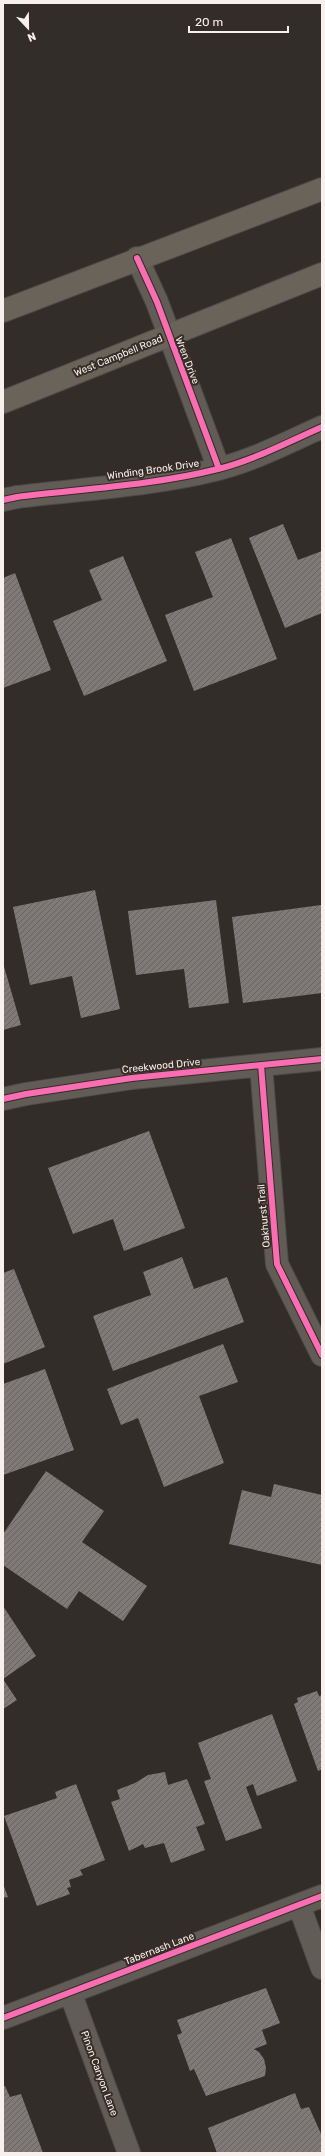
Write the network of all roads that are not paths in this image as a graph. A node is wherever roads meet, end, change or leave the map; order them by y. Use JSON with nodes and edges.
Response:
{"nodes":[{"id":1,"x":322,"y":190,"type":"edge"},
{"id":2,"x":137,"y":258,"type":"junction"},
{"id":3,"x":322,"y":274,"type":"edge"},
{"id":4,"x":3,"y":311,"type":"edge"},
{"id":5,"x":168,"y":334,"type":"junction"},
{"id":6,"x":3,"y":402,"type":"edge"},
{"id":7,"x":322,"y":427,"type":"edge"},
{"id":8,"x":219,"y":469,"type":"junction"},
{"id":9,"x":3,"y":500,"type":"edge"},
{"id":10,"x":322,"y":1059,"type":"edge"},
{"id":11,"x":261,"y":1065,"type":"junction"},
{"id":12,"x":3,"y":1100,"type":"edge"},
{"id":13,"x":322,"y":1355,"type":"edge"},
{"id":14,"x":322,"y":1896,"type":"edge"},
{"id":15,"x":299,"y":1905,"type":"junction"},
{"id":16,"x":322,"y":1968,"type":"edge"},
{"id":17,"x":70,"y":1992,"type":"junction"},
{"id":18,"x":3,"y":2018,"type":"edge"},
{"id":19,"x":129,"y":2153,"type":"edge"}],
"edges":[{"from":1,"to":2,"type":"main road"},
{"from":2,"to":4,"type":"main road"},
{"from":2,"to":5,"type":"street","name":"Wren Drive"},
{"from":3,"to":5,"type":"main road","name":"West Campbell Road"},
{"from":5,"to":6,"type":"main road","name":"West Campbell Road"},
{"from":5,"to":8,"type":"street","name":"Wren Drive"},
{"from":7,"to":8,"type":"street","name":"Winding Brook Drive"},
{"from":8,"to":9,"type":"street","name":"Winding Brook Drive"},
{"from":10,"to":11,"type":"street","name":"Creekwood Drive"},
{"from":11,"to":12,"type":"street","name":"Creekwood Drive"},
{"from":11,"to":13,"type":"street","name":"Oakhurst Trail"},
{"from":14,"to":15,"type":"street","name":"Tabernash Lane"},
{"from":15,"to":16,"type":"street"},
{"from":15,"to":17,"type":"street","name":"Tabernash Lane"},
{"from":17,"to":18,"type":"street","name":"Tabernash Lane"},
{"from":17,"to":19,"type":"street","name":"Pinon Canyon Lane"}]}
